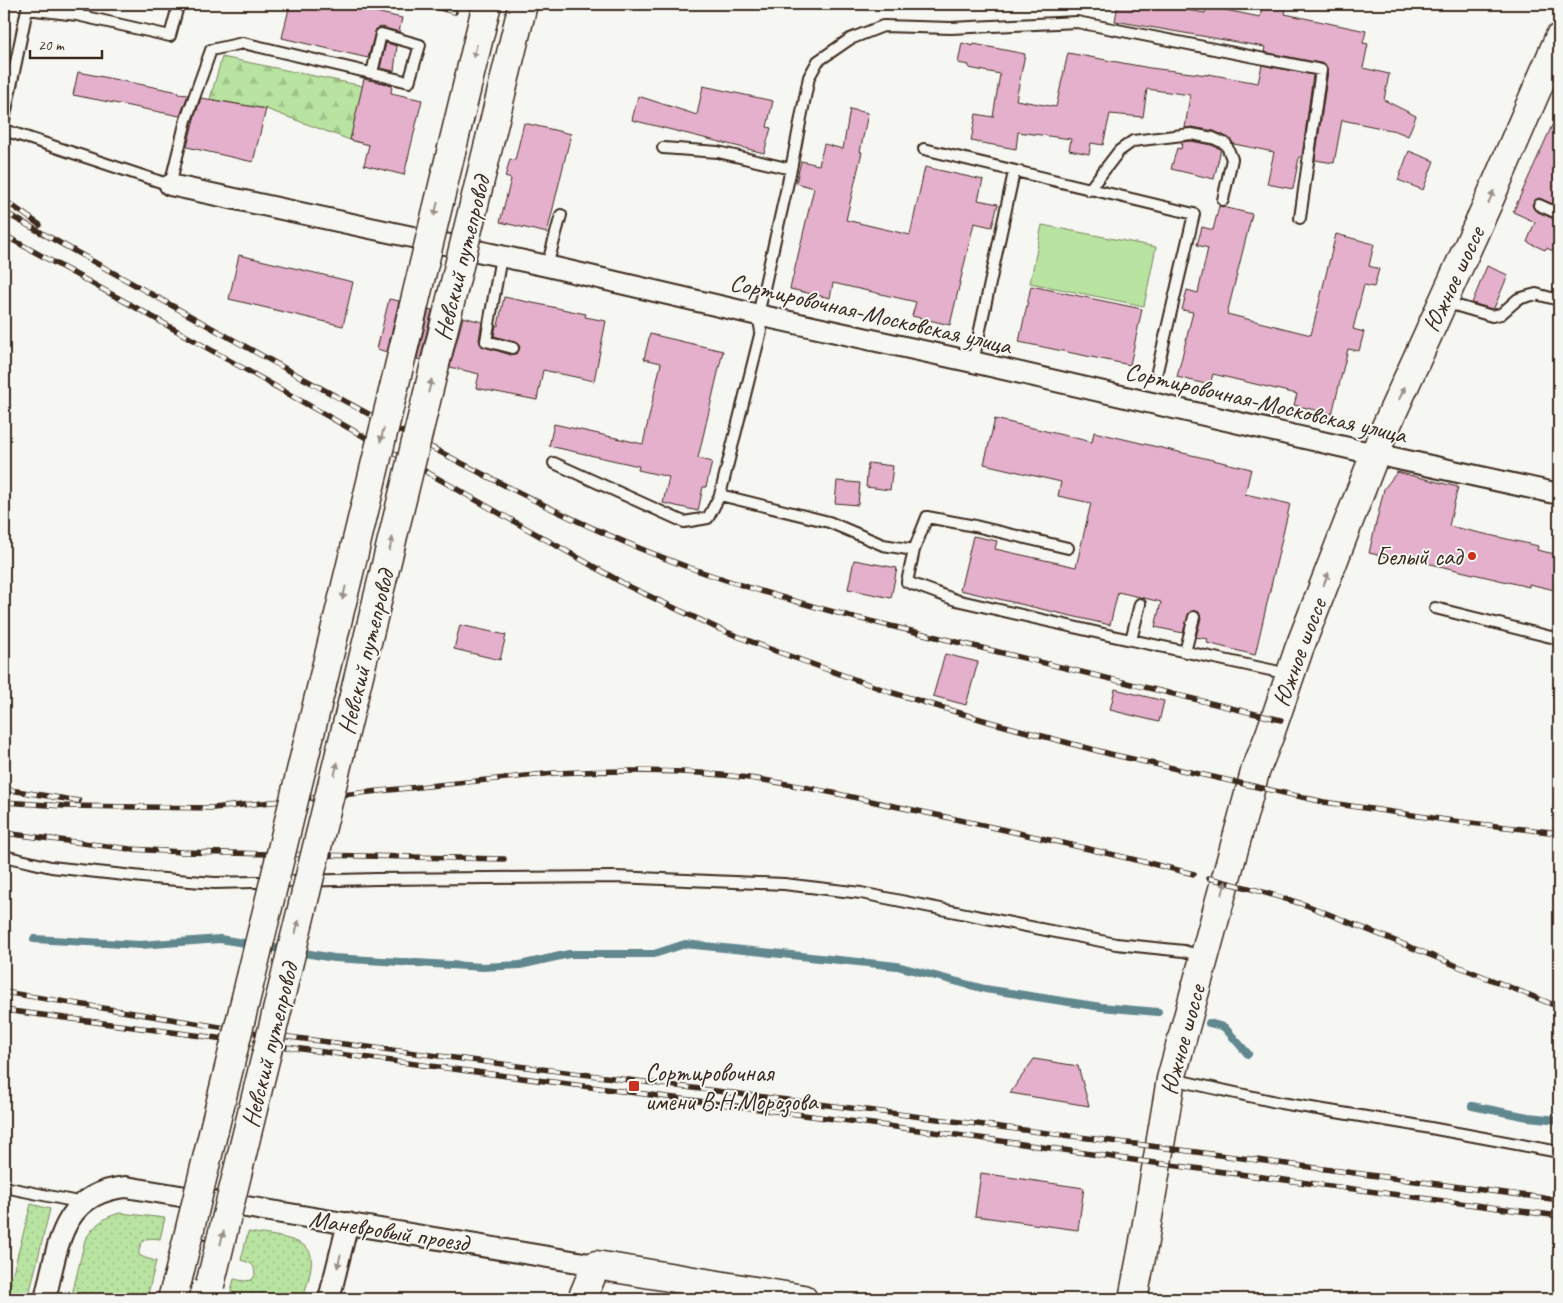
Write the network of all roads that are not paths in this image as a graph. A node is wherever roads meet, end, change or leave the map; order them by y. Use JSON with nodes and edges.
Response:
{"nodes":[{"id":1,"x":80,"y":4,"type":"edge"},
{"id":2,"x":487,"y":4,"type":"edge"},
{"id":3,"x":523,"y":4,"type":"edge"},
{"id":4,"x":26,"y":6,"type":"edge"},
{"id":5,"x":178,"y":6,"type":"dead end"},
{"id":6,"x":77,"y":15,"type":"junction"},
{"id":7,"x":1559,"y":38,"type":"edge"},
{"id":8,"x":372,"y":73,"type":"junction"},
{"id":9,"x":4,"y":120,"type":"edge"},
{"id":10,"x":4,"y":130,"type":"edge"},
{"id":11,"x":663,"y":148,"type":"dead end"},
{"id":12,"x":924,"y":149,"type":"dead end"},
{"id":13,"x":791,"y":169,"type":"junction"},
{"id":14,"x":1014,"y":172,"type":"junction"},
{"id":15,"x":170,"y":185,"type":"junction"},
{"id":16,"x":1089,"y":190,"type":"junction"},
{"id":17,"x":1223,"y":200,"type":"dead end"},
{"id":18,"x":1539,"y":205,"type":"dead end"},
{"id":19,"x":1559,"y":214,"type":"edge"},
{"id":20,"x":561,"y":215,"type":"dead end"},
{"id":21,"x":1300,"y":218,"type":"dead end"},
{"id":22,"x":501,"y":257,"type":"junction"},
{"id":23,"x":547,"y":266,"type":"junction"},
{"id":24,"x":1559,"y":300,"type":"edge"},
{"id":25,"x":1442,"y":302,"type":"junction"},
{"id":26,"x":758,"y":315,"type":"junction"},
{"id":27,"x":513,"y":348,"type":"dead end"},
{"id":28,"x":973,"y":362,"type":"junction"},
{"id":29,"x":1157,"y":371,"type":"dead end"},
{"id":30,"x":1375,"y":454,"type":"junction"},
{"id":31,"x":554,"y":463,"type":"dead end"},
{"id":32,"x":1559,"y":494,"type":"edge"},
{"id":33,"x":720,"y":495,"type":"junction"},
{"id":34,"x":1068,"y":548,"type":"dead end"},
{"id":35,"x":914,"y":550,"type":"junction"},
{"id":36,"x":1140,"y":604,"type":"dead end"},
{"id":37,"x":1436,"y":608,"type":"dead end"},
{"id":38,"x":1194,"y":617,"type":"dead end"},
{"id":39,"x":1559,"y":639,"type":"edge"},
{"id":40,"x":1131,"y":640,"type":"junction"},
{"id":41,"x":1186,"y":652,"type":"junction"},
{"id":42,"x":1275,"y":671,"type":"dead end"},
{"id":43,"x":4,"y":856,"type":"edge"},
{"id":44,"x":1205,"y":957,"type":"junction"},
{"id":45,"x":1171,"y":1079,"type":"junction"},
{"id":46,"x":1559,"y":1152,"type":"edge"},
{"id":47,"x":4,"y":1187,"type":"edge"},
{"id":48,"x":211,"y":1201,"type":"junction"},
{"id":49,"x":83,"y":1203,"type":"junction"},
{"id":50,"x":348,"y":1223,"type":"junction"},
{"id":51,"x":204,"y":1234,"type":"dead end"},
{"id":52,"x":596,"y":1265,"type":"junction"},
{"id":53,"x":175,"y":1288,"type":"edge"},
{"id":54,"x":209,"y":1292,"type":"edge"},
{"id":55,"x":45,"y":1299,"type":"edge"},
{"id":56,"x":329,"y":1299,"type":"edge"},
{"id":57,"x":582,"y":1299,"type":"edge"},
{"id":58,"x":803,"y":1299,"type":"edge"},
{"id":59,"x":1133,"y":1299,"type":"edge"}],
"edges":[{"from":1,"to":6,"type":"lane"},
{"from":2,"to":53,"type":"main road","name":"Невский путепровод","one_way":true,"bridge":true},
{"from":54,"to":3,"type":"main road","name":"Невский путепровод","one_way":true,"bridge":true},
{"from":4,"to":6,"type":"lane"},
{"from":4,"to":9,"type":"lane"},
{"from":5,"to":6,"type":"lane"},
{"from":25,"to":7,"type":"main road","name":"Южное шоссе","one_way":true},
{"from":8,"to":8,"type":"lane"},
{"from":8,"to":15,"type":"lane"},
{"from":10,"to":15,"type":"lane"},
{"from":11,"to":13,"type":"lane"},
{"from":12,"to":14,"type":"lane"},
{"from":13,"to":21,"type":"lane"},
{"from":13,"to":26,"type":"lane"},
{"from":14,"to":16,"type":"lane"},
{"from":14,"to":28,"type":"lane"},
{"from":15,"to":22,"type":"street","name":"Сортировочная-Московская улица"},
{"from":16,"to":17,"type":"lane"},
{"from":16,"to":29,"type":"lane"},
{"from":18,"to":19,"type":"lane"},
{"from":20,"to":23,"type":"lane"},
{"from":22,"to":23,"type":"street","name":"Сортировочная-Московская улица"},
{"from":22,"to":27,"type":"lane"},
{"from":23,"to":26,"type":"street","name":"Сортировочная-Московская улица"},
{"from":24,"to":25,"type":"lane"},
{"from":30,"to":25,"type":"main road","name":"Южное шоссе","one_way":true},
{"from":26,"to":28,"type":"street","name":"Сортировочная-Московская улица"},
{"from":26,"to":33,"type":"lane"},
{"from":28,"to":30,"type":"street","name":"Сортировочная-Московская улица"},
{"from":30,"to":32,"type":"street","name":"Сортировочная-Московская улица"},
{"from":44,"to":30,"type":"main road","name":"Южное шоссе","one_way":true},
{"from":31,"to":33,"type":"lane"},
{"from":33,"to":35,"type":"lane"},
{"from":34,"to":35,"type":"lane"},
{"from":35,"to":40,"type":"lane"},
{"from":36,"to":40,"type":"lane"},
{"from":37,"to":39,"type":"lane"},
{"from":38,"to":41,"type":"lane"},
{"from":40,"to":41,"type":"lane"},
{"from":41,"to":42,"type":"lane"},
{"from":43,"to":44,"type":"lane"},
{"from":44,"to":45,"type":"main road","name":"Южное шоссе"},
{"from":45,"to":46,"type":"lane"},
{"from":45,"to":59,"type":"main road","name":"Южное шоссе"},
{"from":47,"to":49,"type":"lane"},
{"from":48,"to":49,"type":"street","name":"Маневровый проезд"},
{"from":48,"to":50,"type":"street","name":"Маневровый проезд"},
{"from":48,"to":51,"type":"lane"},
{"from":49,"to":55,"type":"street","name":"Маневровый проезд"},
{"from":50,"to":52,"type":"street","name":"Маневровый проезд"},
{"from":50,"to":56,"type":"street","one_way":true},
{"from":52,"to":57,"type":"main road"},
{"from":52,"to":58,"type":"main road","name":"Маневровый проезд"}]}
